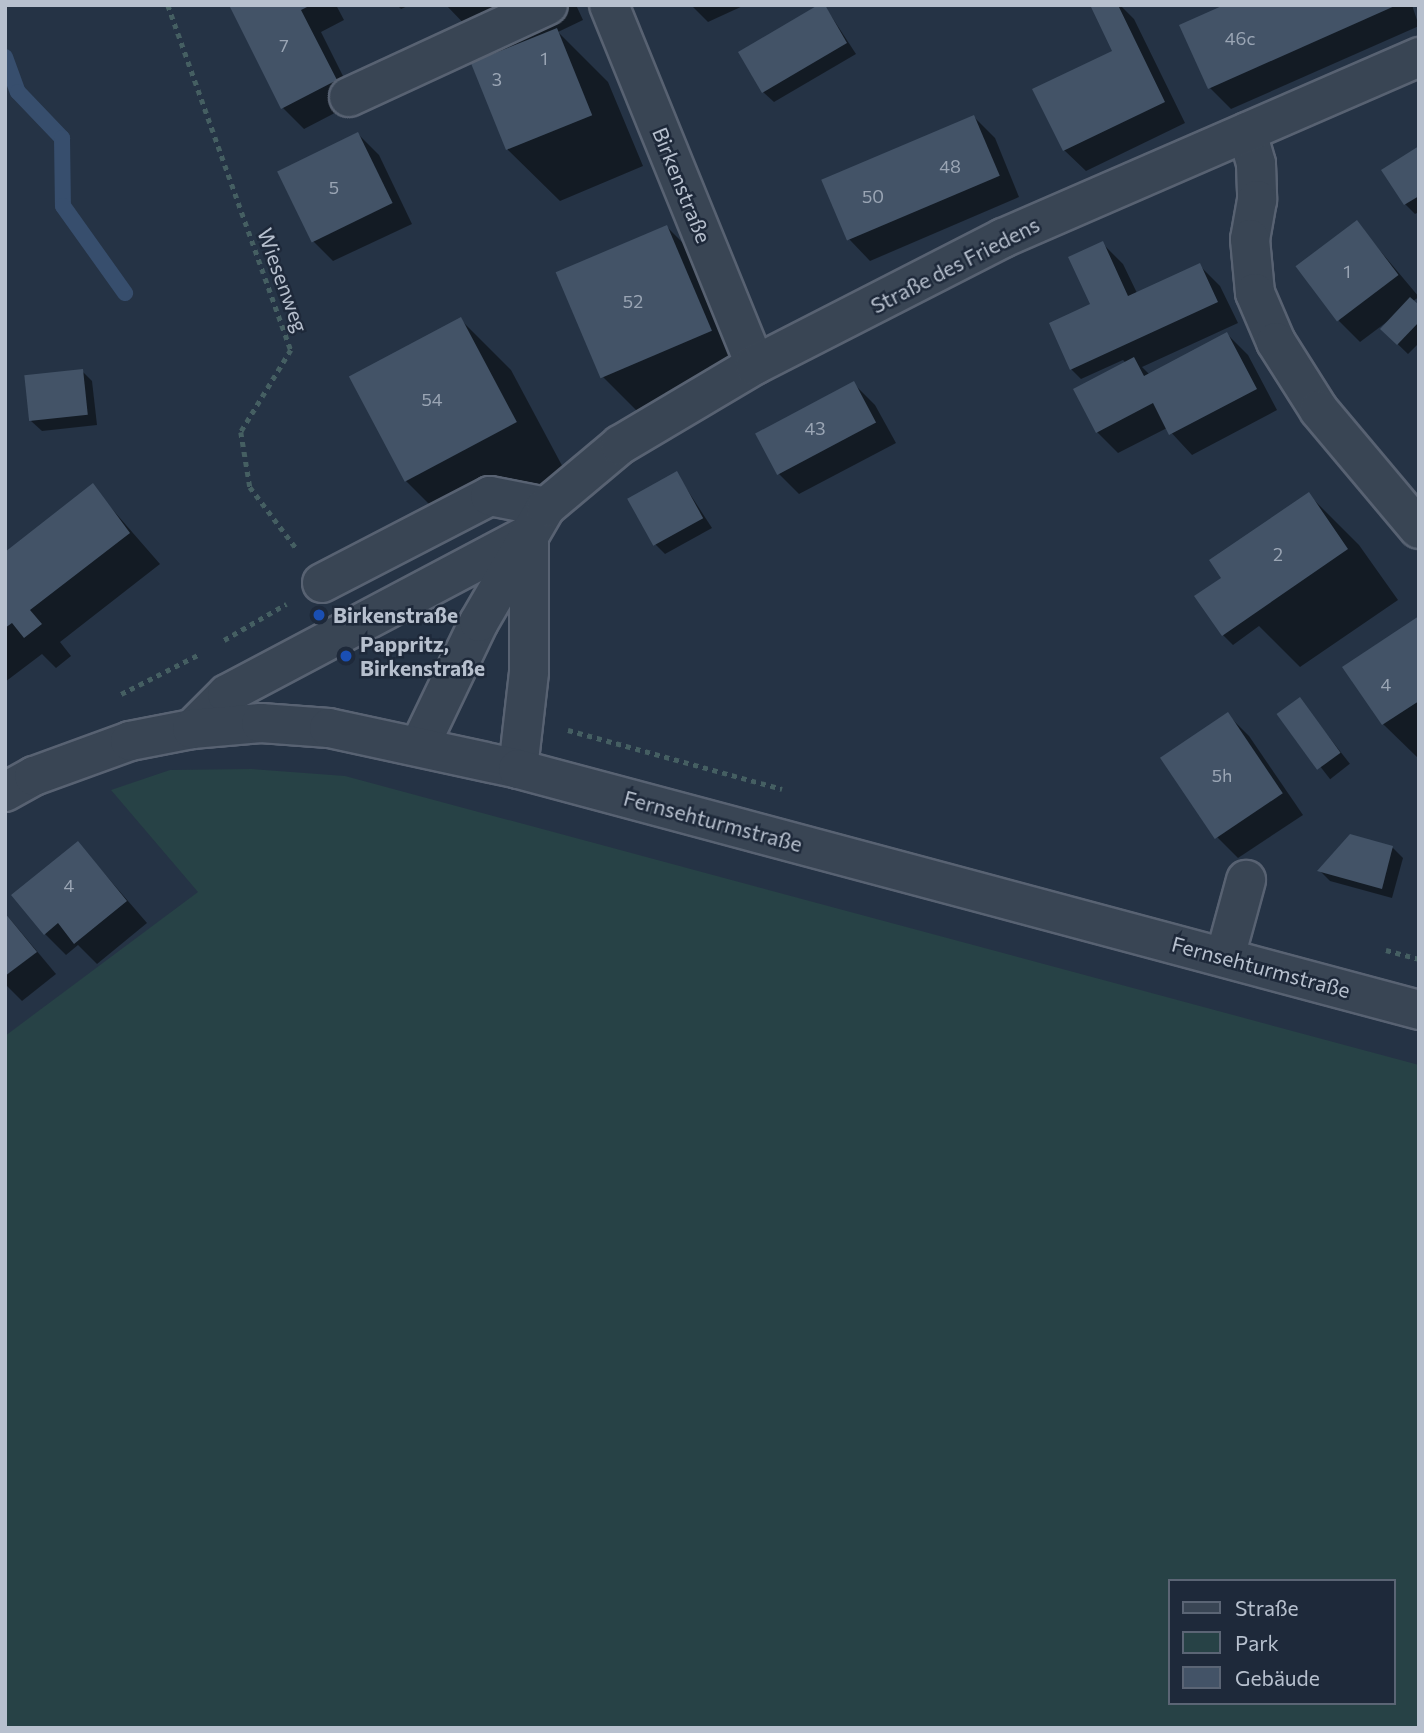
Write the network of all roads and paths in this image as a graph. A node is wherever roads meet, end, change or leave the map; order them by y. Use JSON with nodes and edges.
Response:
{"nodes":[{"id":1,"x":168,"y":5,"type":"edge"},
{"id":2,"x":548,"y":5,"type":"edge"},
{"id":3,"x":609,"y":5,"type":"edge"},
{"id":4,"x":1419,"y":57,"type":"edge"},
{"id":5,"x":349,"y":97,"type":"dead end"},
{"id":6,"x":1247,"y":132,"type":"junction"},
{"id":7,"x":755,"y":365,"type":"junction"},
{"id":8,"x":537,"y":520,"type":"junction"},
{"id":9,"x":1419,"y":528,"type":"edge"},
{"id":10,"x":322,"y":583,"type":"junction"},
{"id":11,"x":216,"y":645,"type":"dead end"},
{"id":12,"x":204,"y":652,"type":"dead end"},
{"id":13,"x":108,"y":699,"type":"dead end"},
{"id":14,"x":192,"y":729,"type":"junction"},
{"id":15,"x":420,"y":746,"type":"junction"},
{"id":16,"x":518,"y":769,"type":"junction"},
{"id":17,"x":5,"y":792,"type":"edge"},
{"id":18,"x":1246,"y":880,"type":"dead end"},
{"id":19,"x":1225,"y":957,"type":"junction"},
{"id":20,"x":1419,"y":1010,"type":"edge"}],
"edges":[{"from":1,"to":10,"type":"path","name":"Wiesenweg"},
{"from":2,"to":5,"type":"street"},
{"from":3,"to":7,"type":"street","name":"Birkenstraße"},
{"from":4,"to":6,"type":"street","name":"Straße des Friedens"},
{"from":6,"to":7,"type":"street","name":"Straße des Friedens"},
{"from":6,"to":9,"type":"street"},
{"from":7,"to":8,"type":"street","name":"Straße des Friedens"},
{"from":8,"to":10,"type":"street"},
{"from":8,"to":14,"type":"street"},
{"from":8,"to":15,"type":"street","name":"Straße des Friedens"},
{"from":8,"to":16,"type":"street"},
{"from":10,"to":11,"type":"path"},
{"from":12,"to":13,"type":"path"},
{"from":14,"to":15,"type":"street","name":"Fernsehturmstraße"},
{"from":14,"to":17,"type":"street","name":"Fernsehturmstraße"},
{"from":15,"to":16,"type":"street","name":"Fernsehturmstraße"},
{"from":16,"to":19,"type":"street","name":"Fernsehturmstraße"},
{"from":18,"to":19,"type":"street"},
{"from":19,"to":20,"type":"street","name":"Fernsehturmstraße"}]}
